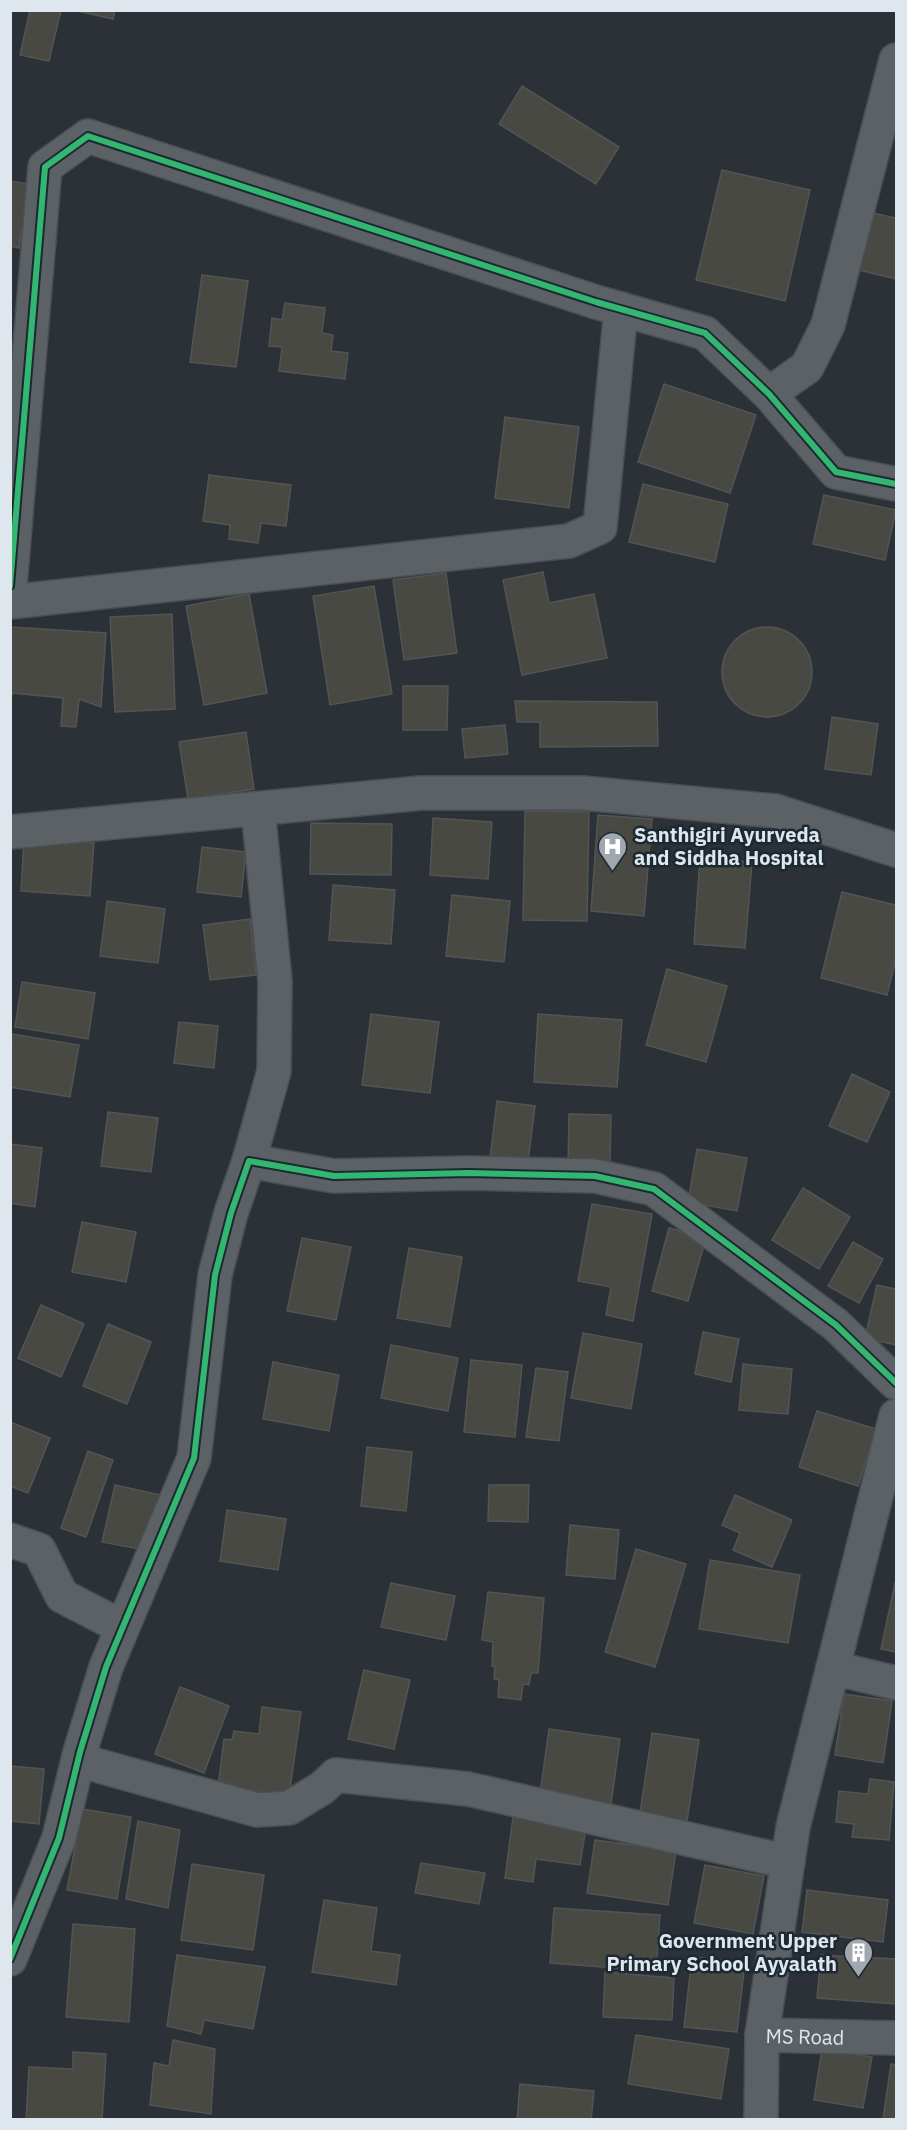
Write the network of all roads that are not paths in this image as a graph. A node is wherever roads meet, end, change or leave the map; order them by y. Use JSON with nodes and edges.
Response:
{"nodes":[{"id":1,"x":897,"y":60,"type":"edge"},
{"id":2,"x":621,"y":309,"type":"junction"},
{"id":3,"x":769,"y":394,"type":"junction"},
{"id":4,"x":897,"y":484,"type":"edge"},
{"id":5,"x":10,"y":586,"type":"edge"},
{"id":6,"x":10,"y":602,"type":"edge"},
{"id":7,"x":258,"y":809,"type":"junction"},
{"id":8,"x":10,"y":832,"type":"edge"},
{"id":9,"x":897,"y":850,"type":"edge"},
{"id":10,"x":249,"y":1161,"type":"junction"},
{"id":11,"x":897,"y":1383,"type":"edge"},
{"id":12,"x":897,"y":1416,"type":"edge"},
{"id":13,"x":10,"y":1540,"type":"edge"},
{"id":14,"x":122,"y":1627,"type":"junction"},
{"id":15,"x":833,"y":1668,"type":"junction"},
{"id":16,"x":897,"y":1683,"type":"edge"},
{"id":17,"x":78,"y":1760,"type":"junction"},
{"id":18,"x":788,"y":1862,"type":"junction"},
{"id":19,"x":10,"y":1959,"type":"edge"},
{"id":20,"x":762,"y":2035,"type":"junction"},
{"id":21,"x":897,"y":2038,"type":"edge"},
{"id":22,"x":761,"y":2120,"type":"edge"}],
"edges":[{"from":1,"to":3,"type":"street"},
{"from":2,"to":3,"type":"street"},
{"from":2,"to":5,"type":"street"},
{"from":2,"to":6,"type":"street"},
{"from":3,"to":4,"type":"street"},
{"from":7,"to":8,"type":"street"},
{"from":7,"to":9,"type":"street"},
{"from":7,"to":10,"type":"street"},
{"from":10,"to":11,"type":"street"},
{"from":10,"to":14,"type":"street"},
{"from":12,"to":15,"type":"street"},
{"from":13,"to":14,"type":"street"},
{"from":14,"to":17,"type":"street"},
{"from":15,"to":16,"type":"street"},
{"from":15,"to":18,"type":"street"},
{"from":17,"to":18,"type":"street"},
{"from":17,"to":19,"type":"street"},
{"from":18,"to":20,"type":"street"},
{"from":20,"to":21,"type":"street","name":"MS Road"},
{"from":20,"to":22,"type":"street","name":"MS Road"}]}
